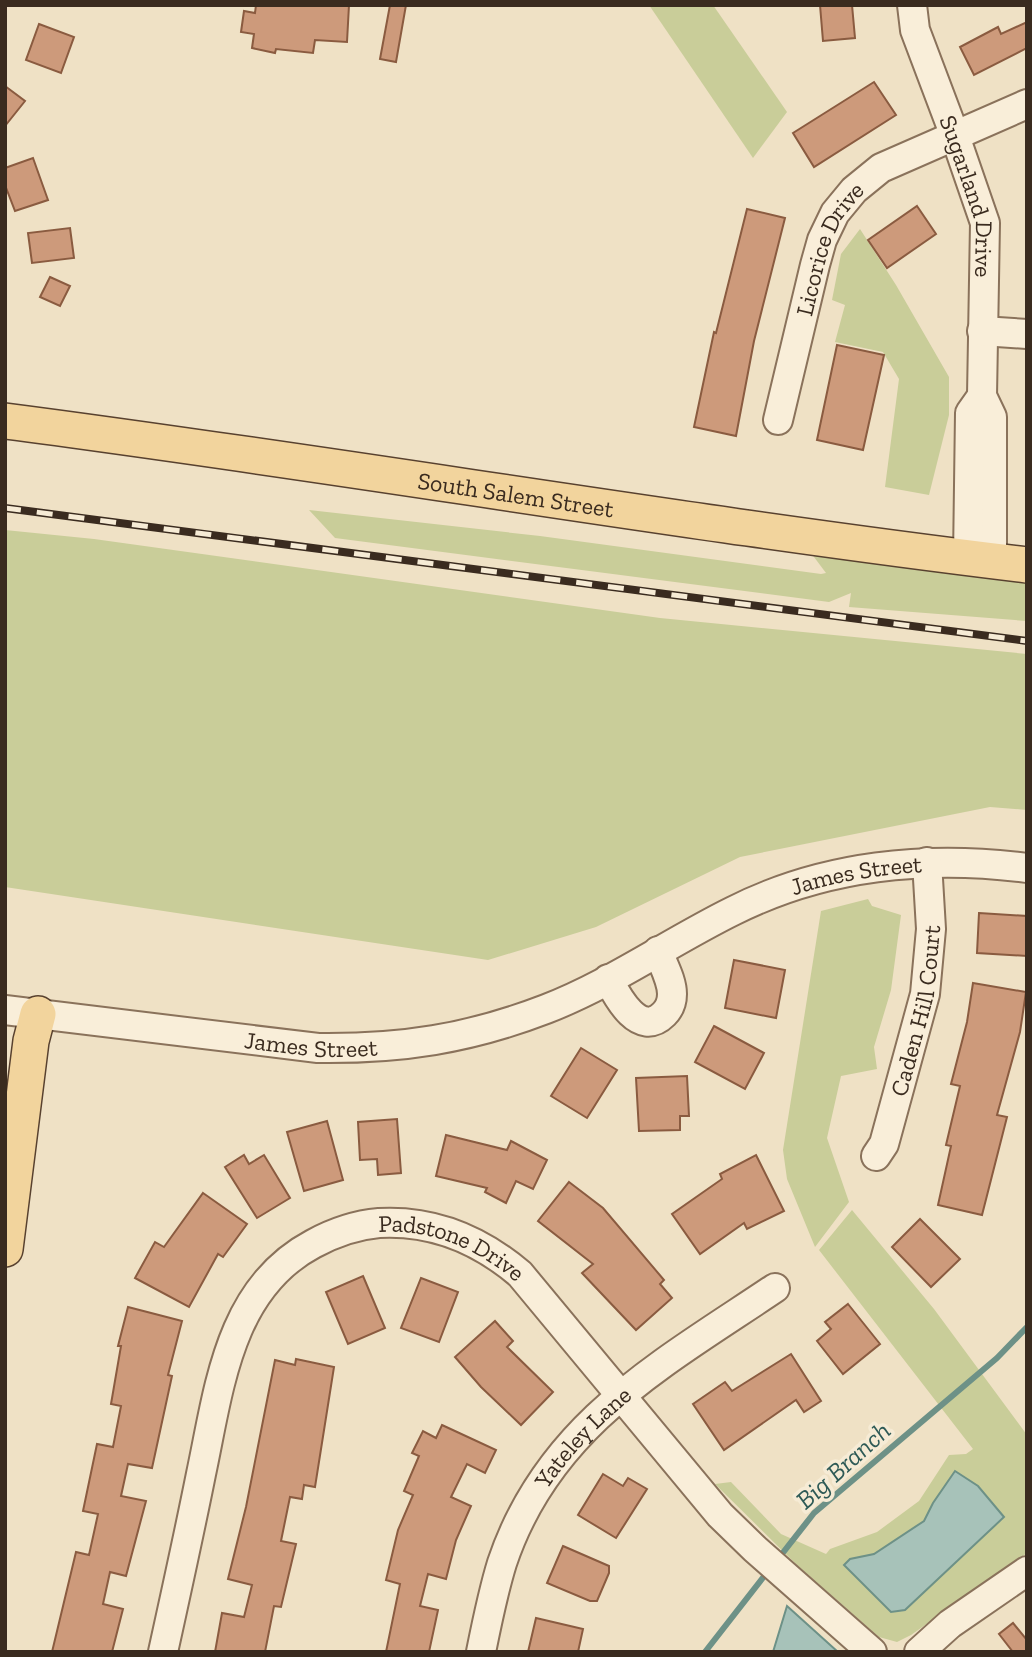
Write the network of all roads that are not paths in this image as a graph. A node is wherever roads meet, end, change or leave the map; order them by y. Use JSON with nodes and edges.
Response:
{"nodes":[{"id":1,"x":912,"y":5,"type":"edge"},
{"id":2,"x":1027,"y":104,"type":"edge"},
{"id":3,"x":955,"y":136,"type":"junction"},
{"id":4,"x":982,"y":331,"type":"junction"},
{"id":5,"x":1027,"y":334,"type":"edge"},
{"id":6,"x":778,"y":420,"type":"dead end"},
{"id":7,"x":5,"y":421,"type":"edge"},
{"id":8,"x":980,"y":560,"type":"junction"},
{"id":9,"x":1027,"y":565,"type":"edge"},
{"id":10,"x":927,"y":862,"type":"junction"},
{"id":11,"x":1027,"y":868,"type":"edge"},
{"id":12,"x":658,"y":951,"type":"junction"},
{"id":13,"x":608,"y":979,"type":"junction"},
{"id":14,"x":22,"y":1012,"type":"edge"},
{"id":15,"x":876,"y":1156,"type":"dead end"},
{"id":16,"x":5,"y":1249,"type":"edge"},
{"id":17,"x":775,"y":1289,"type":"dead end"},
{"id":18,"x":620,"y":1395,"type":"junction"},
{"id":19,"x":1027,"y":1572,"type":"edge"},
{"id":20,"x":163,"y":1652,"type":"edge"},
{"id":21,"x":481,"y":1652,"type":"edge"},
{"id":22,"x":872,"y":1652,"type":"edge"},
{"id":23,"x":919,"y":1652,"type":"edge"}],
"edges":[{"from":1,"to":3,"type":"street","name":"Sugarland Drive"},
{"from":2,"to":3,"type":"street","name":"Licorice Drive"},
{"from":3,"to":4,"type":"street","name":"Sugarland Drive"},
{"from":3,"to":6,"type":"street","name":"Licorice Drive"},
{"from":4,"to":5,"type":"street"},
{"from":4,"to":8,"type":"street","name":"Sugarland Drive"},
{"from":7,"to":8,"type":"main road","name":"South Salem Street"},
{"from":8,"to":9,"type":"main road","name":"South Salem Street"},
{"from":10,"to":11,"type":"street","name":"James Street"},
{"from":10,"to":12,"type":"street","name":"James Street"},
{"from":10,"to":15,"type":"street","name":"Caden Hill Court"},
{"from":12,"to":13,"type":"street","name":"James Street"},
{"from":12,"to":13,"type":"street"},
{"from":13,"to":14,"type":"street","name":"James Street"},
{"from":14,"to":16,"type":"main road"},
{"from":17,"to":18,"type":"street","name":"Yateley Lane"},
{"from":18,"to":20,"type":"street","name":"Padstone Drive"},
{"from":18,"to":21,"type":"street","name":"Yateley Lane"},
{"from":18,"to":22,"type":"street","name":"Padstone Drive"},
{"from":19,"to":23,"type":"street"}]}
